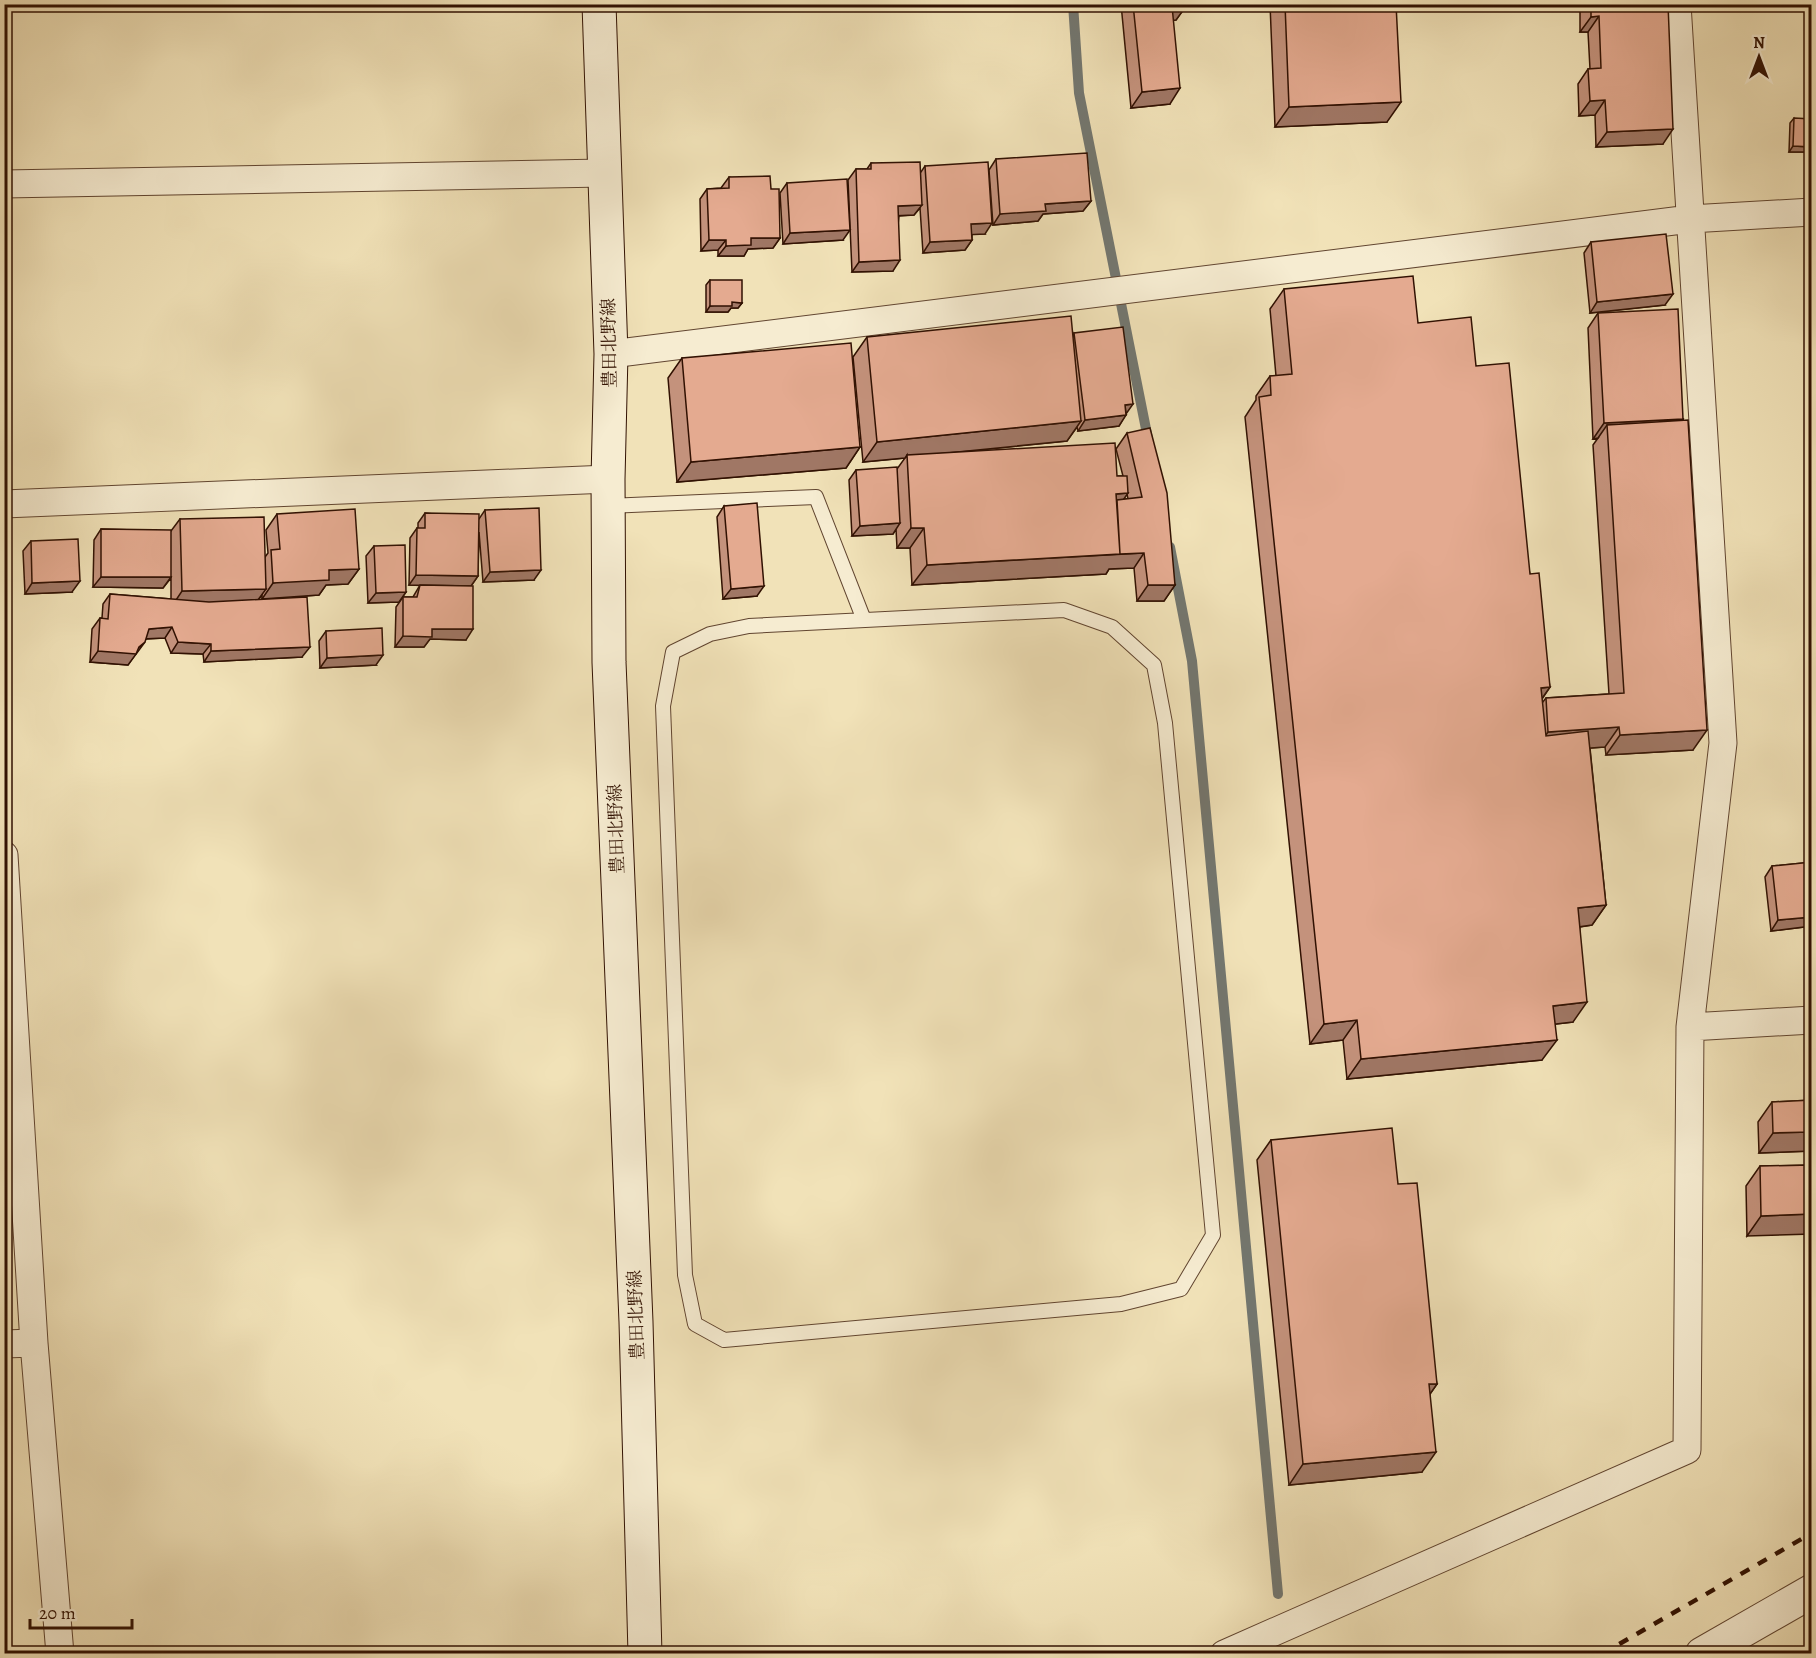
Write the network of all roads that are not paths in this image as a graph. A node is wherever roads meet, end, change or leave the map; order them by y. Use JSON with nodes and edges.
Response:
{"nodes":[{"id":1,"x":599,"y":4,"type":"edge"},
{"id":2,"x":1677,"y":4,"type":"edge"},
{"id":3,"x":604,"y":172,"type":"junction"},
{"id":4,"x":4,"y":184,"type":"edge"},
{"id":5,"x":1812,"y":212,"type":"edge"},
{"id":6,"x":1690,"y":219,"type":"junction"},
{"id":7,"x":611,"y":354,"type":"junction"},
{"id":8,"x":608,"y":493,"type":"junction"},
{"id":9,"x":4,"y":504,"type":"edge"},
{"id":10,"x":864,"y":620,"type":"junction"},
{"id":11,"x":4,"y":855,"type":"edge"},
{"id":12,"x":1812,"y":1020,"type":"edge"},
{"id":13,"x":1690,"y":1027,"type":"junction"},
{"id":14,"x":34,"y":1343,"type":"junction"},
{"id":15,"x":4,"y":1344,"type":"edge"},
{"id":16,"x":1812,"y":1591,"type":"edge"},
{"id":17,"x":60,"y":1653,"type":"edge"},
{"id":18,"x":645,"y":1653,"type":"edge"},
{"id":19,"x":1224,"y":1653,"type":"edge"},
{"id":20,"x":1702,"y":1653,"type":"edge"}],
"edges":[{"from":1,"to":3,"type":"main road","name":"豊田北野線"},
{"from":2,"to":6,"type":"street"},
{"from":3,"to":4,"type":"street"},
{"from":3,"to":7,"type":"main road","name":"豊田北野線"},
{"from":5,"to":6,"type":"street"},
{"from":6,"to":7,"type":"street"},
{"from":6,"to":13,"type":"street"},
{"from":7,"to":8,"type":"main road","name":"豊田北野線"},
{"from":8,"to":9,"type":"street"},
{"from":8,"to":10,"type":"lane"},
{"from":8,"to":18,"type":"main road","name":"豊田北野線"},
{"from":10,"to":10,"type":"lane"},
{"from":11,"to":14,"type":"street"},
{"from":12,"to":13,"type":"street"},
{"from":13,"to":19,"type":"street"},
{"from":14,"to":15,"type":"street"},
{"from":14,"to":17,"type":"street"},
{"from":16,"to":20,"type":"main road"}]}
